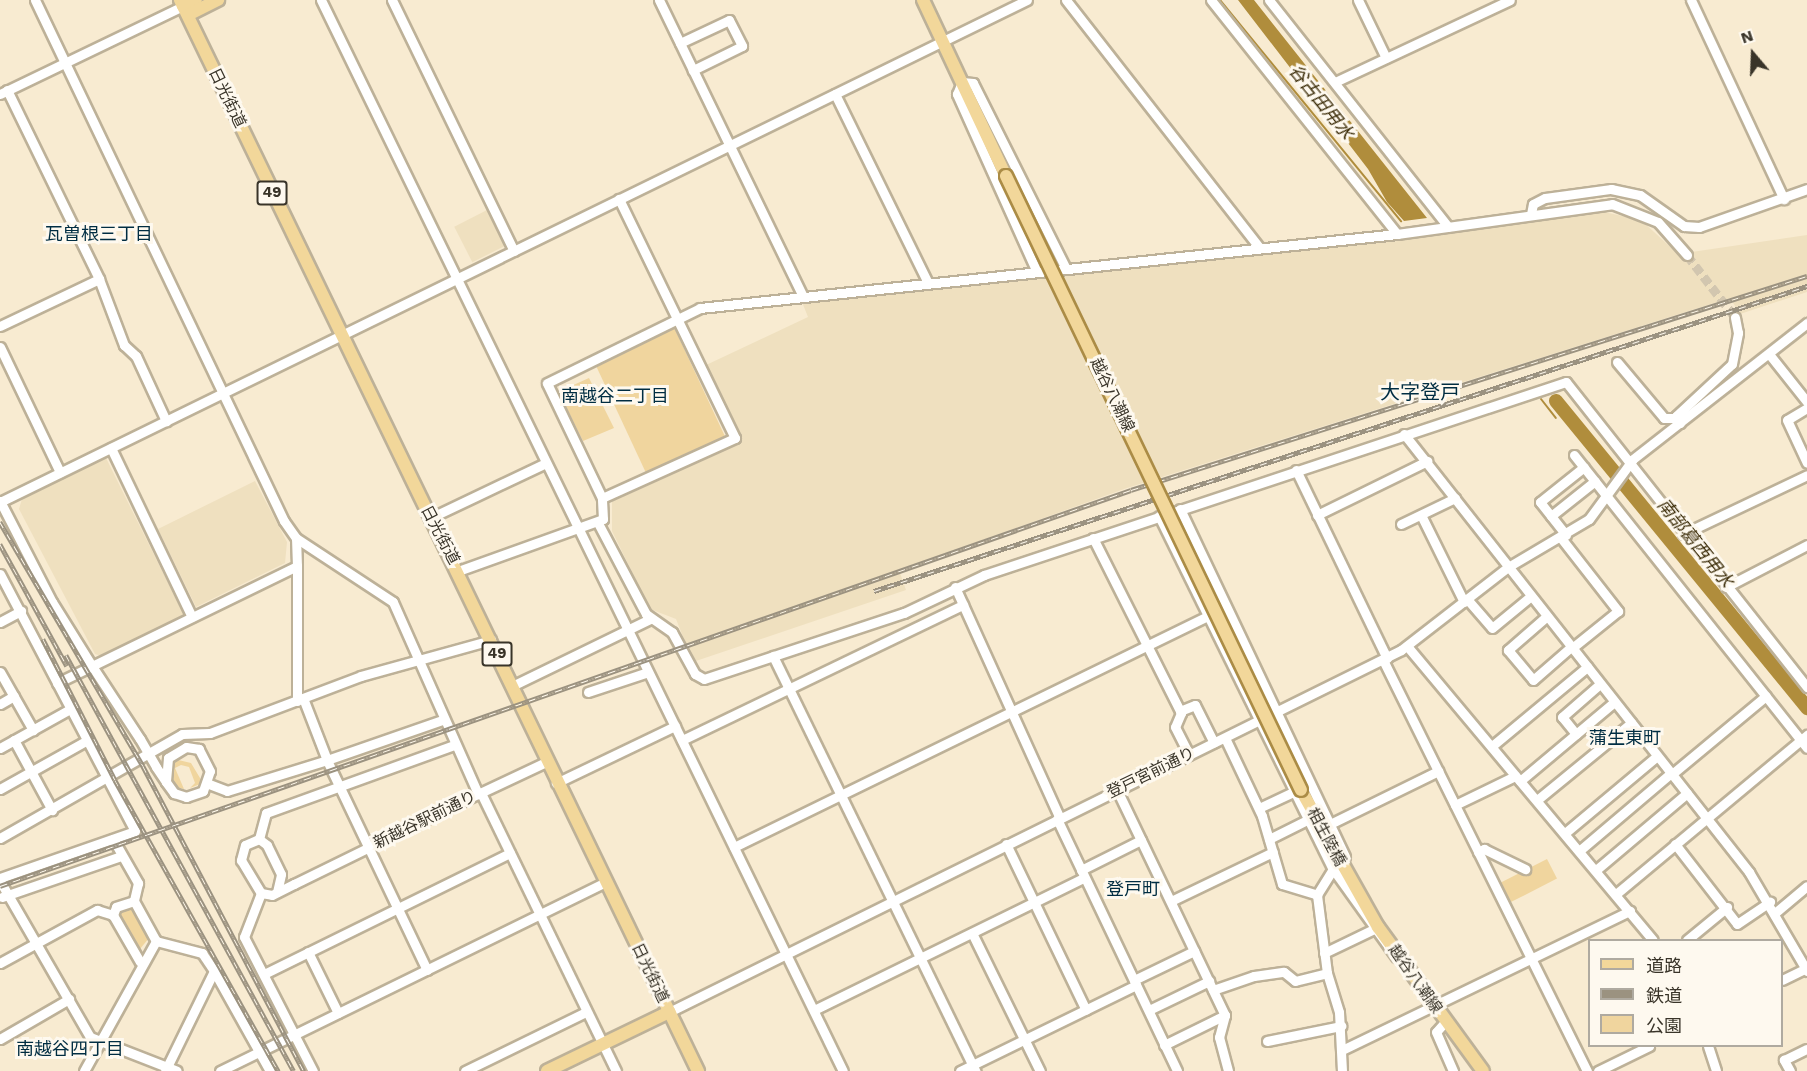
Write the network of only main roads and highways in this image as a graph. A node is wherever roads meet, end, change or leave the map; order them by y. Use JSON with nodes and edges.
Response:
{"nodes":[{"id":1,"x":196,"y":0,"type":"edge"},
{"id":2,"x":218,"y":0,"type":"edge"},
{"id":3,"x":923,"y":0,"type":"edge"},
{"id":4,"x":184,"y":7,"type":"edge"},
{"id":5,"x":1297,"y":791,"type":"joint"},
{"id":6,"x":1352,"y":884,"type":"joint"},
{"id":7,"x":669,"y":1012,"type":"junction"},
{"id":8,"x":547,"y":1071,"type":"edge"},
{"id":9,"x":698,"y":1071,"type":"edge"},
{"id":10,"x":1483,"y":1071,"type":"edge"}],
"edges":[{"from":1,"to":4,"type":"main road"},
{"from":2,"to":4,"type":"main road"},
{"from":3,"to":5,"type":"main road","name":"越谷八潮線","bridge":true},
{"from":4,"to":7,"type":"main road","name":"日光街道","number":"49"},
{"from":5,"to":6,"type":"main road","name":"相生陸橋"},
{"from":6,"to":10,"type":"main road","name":"越谷八潮線"},
{"from":7,"to":8,"type":"main road"},
{"from":7,"to":9,"type":"main road","name":"日光街道","number":"49"}]}
